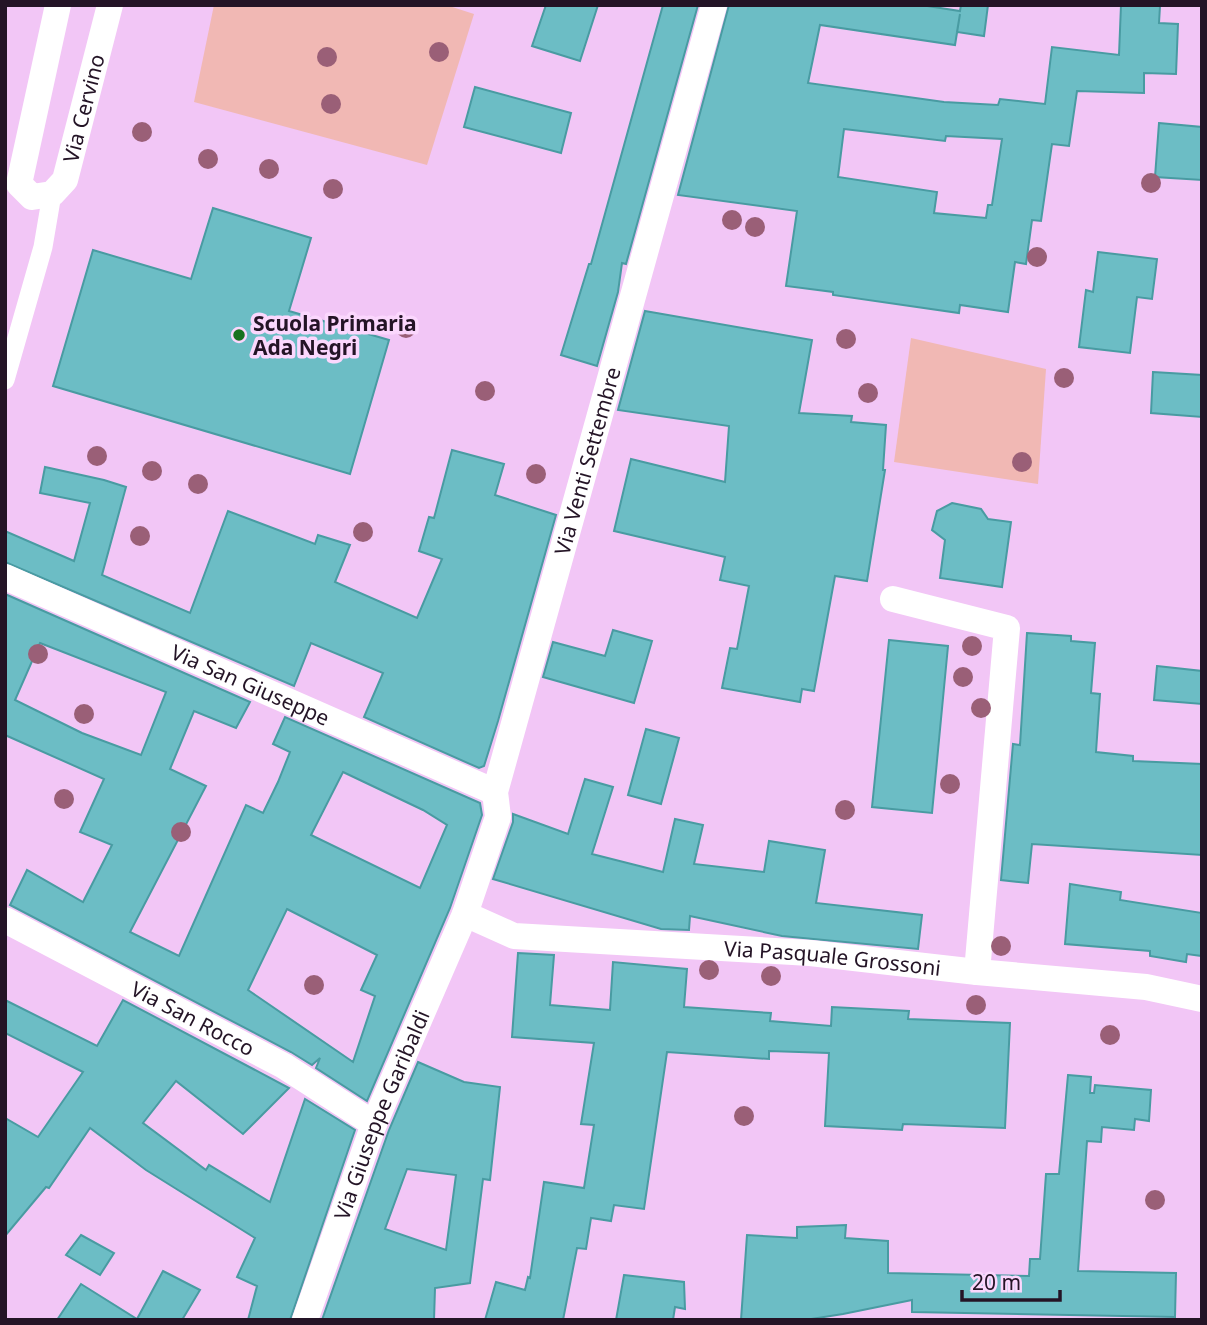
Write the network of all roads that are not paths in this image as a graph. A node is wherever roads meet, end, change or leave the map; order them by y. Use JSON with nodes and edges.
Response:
{"nodes":[{"id":1,"x":58,"y":5,"type":"edge"},
{"id":2,"x":110,"y":5,"type":"edge"},
{"id":3,"x":714,"y":5,"type":"edge"},
{"id":4,"x":52,"y":194,"type":"junction"},
{"id":5,"x":5,"y":380,"type":"edge"},
{"id":6,"x":5,"y":577,"type":"edge"},
{"id":7,"x":893,"y":599,"type":"dead end"},
{"id":8,"x":495,"y":792,"type":"junction"},
{"id":9,"x":465,"y":914,"type":"junction"},
{"id":10,"x":5,"y":919,"type":"edge"},
{"id":11,"x":977,"y":972,"type":"junction"},
{"id":12,"x":1202,"y":999,"type":"edge"},
{"id":13,"x":374,"y":1124,"type":"junction"},
{"id":14,"x":305,"y":1320,"type":"edge"}],
"edges":[{"from":1,"to":4,"type":"street"},
{"from":2,"to":4,"type":"street","name":"Via Cervino"},
{"from":3,"to":8,"type":"street","name":"Via Venti Settembre"},
{"from":4,"to":5,"type":"street"},
{"from":6,"to":8,"type":"street","name":"Via San Giuseppe"},
{"from":7,"to":11,"type":"street"},
{"from":8,"to":9,"type":"street","name":"Via Venti Settembre"},
{"from":9,"to":11,"type":"street","name":"Via Pasquale Grossoni"},
{"from":9,"to":13,"type":"street","name":"Via Giuseppe Garibaldi"},
{"from":10,"to":13,"type":"street","name":"Via San Rocco"},
{"from":11,"to":12,"type":"street","name":"Via Pasquale Grossoni"},
{"from":13,"to":14,"type":"street","name":"Via Giuseppe Garibaldi"}]}
